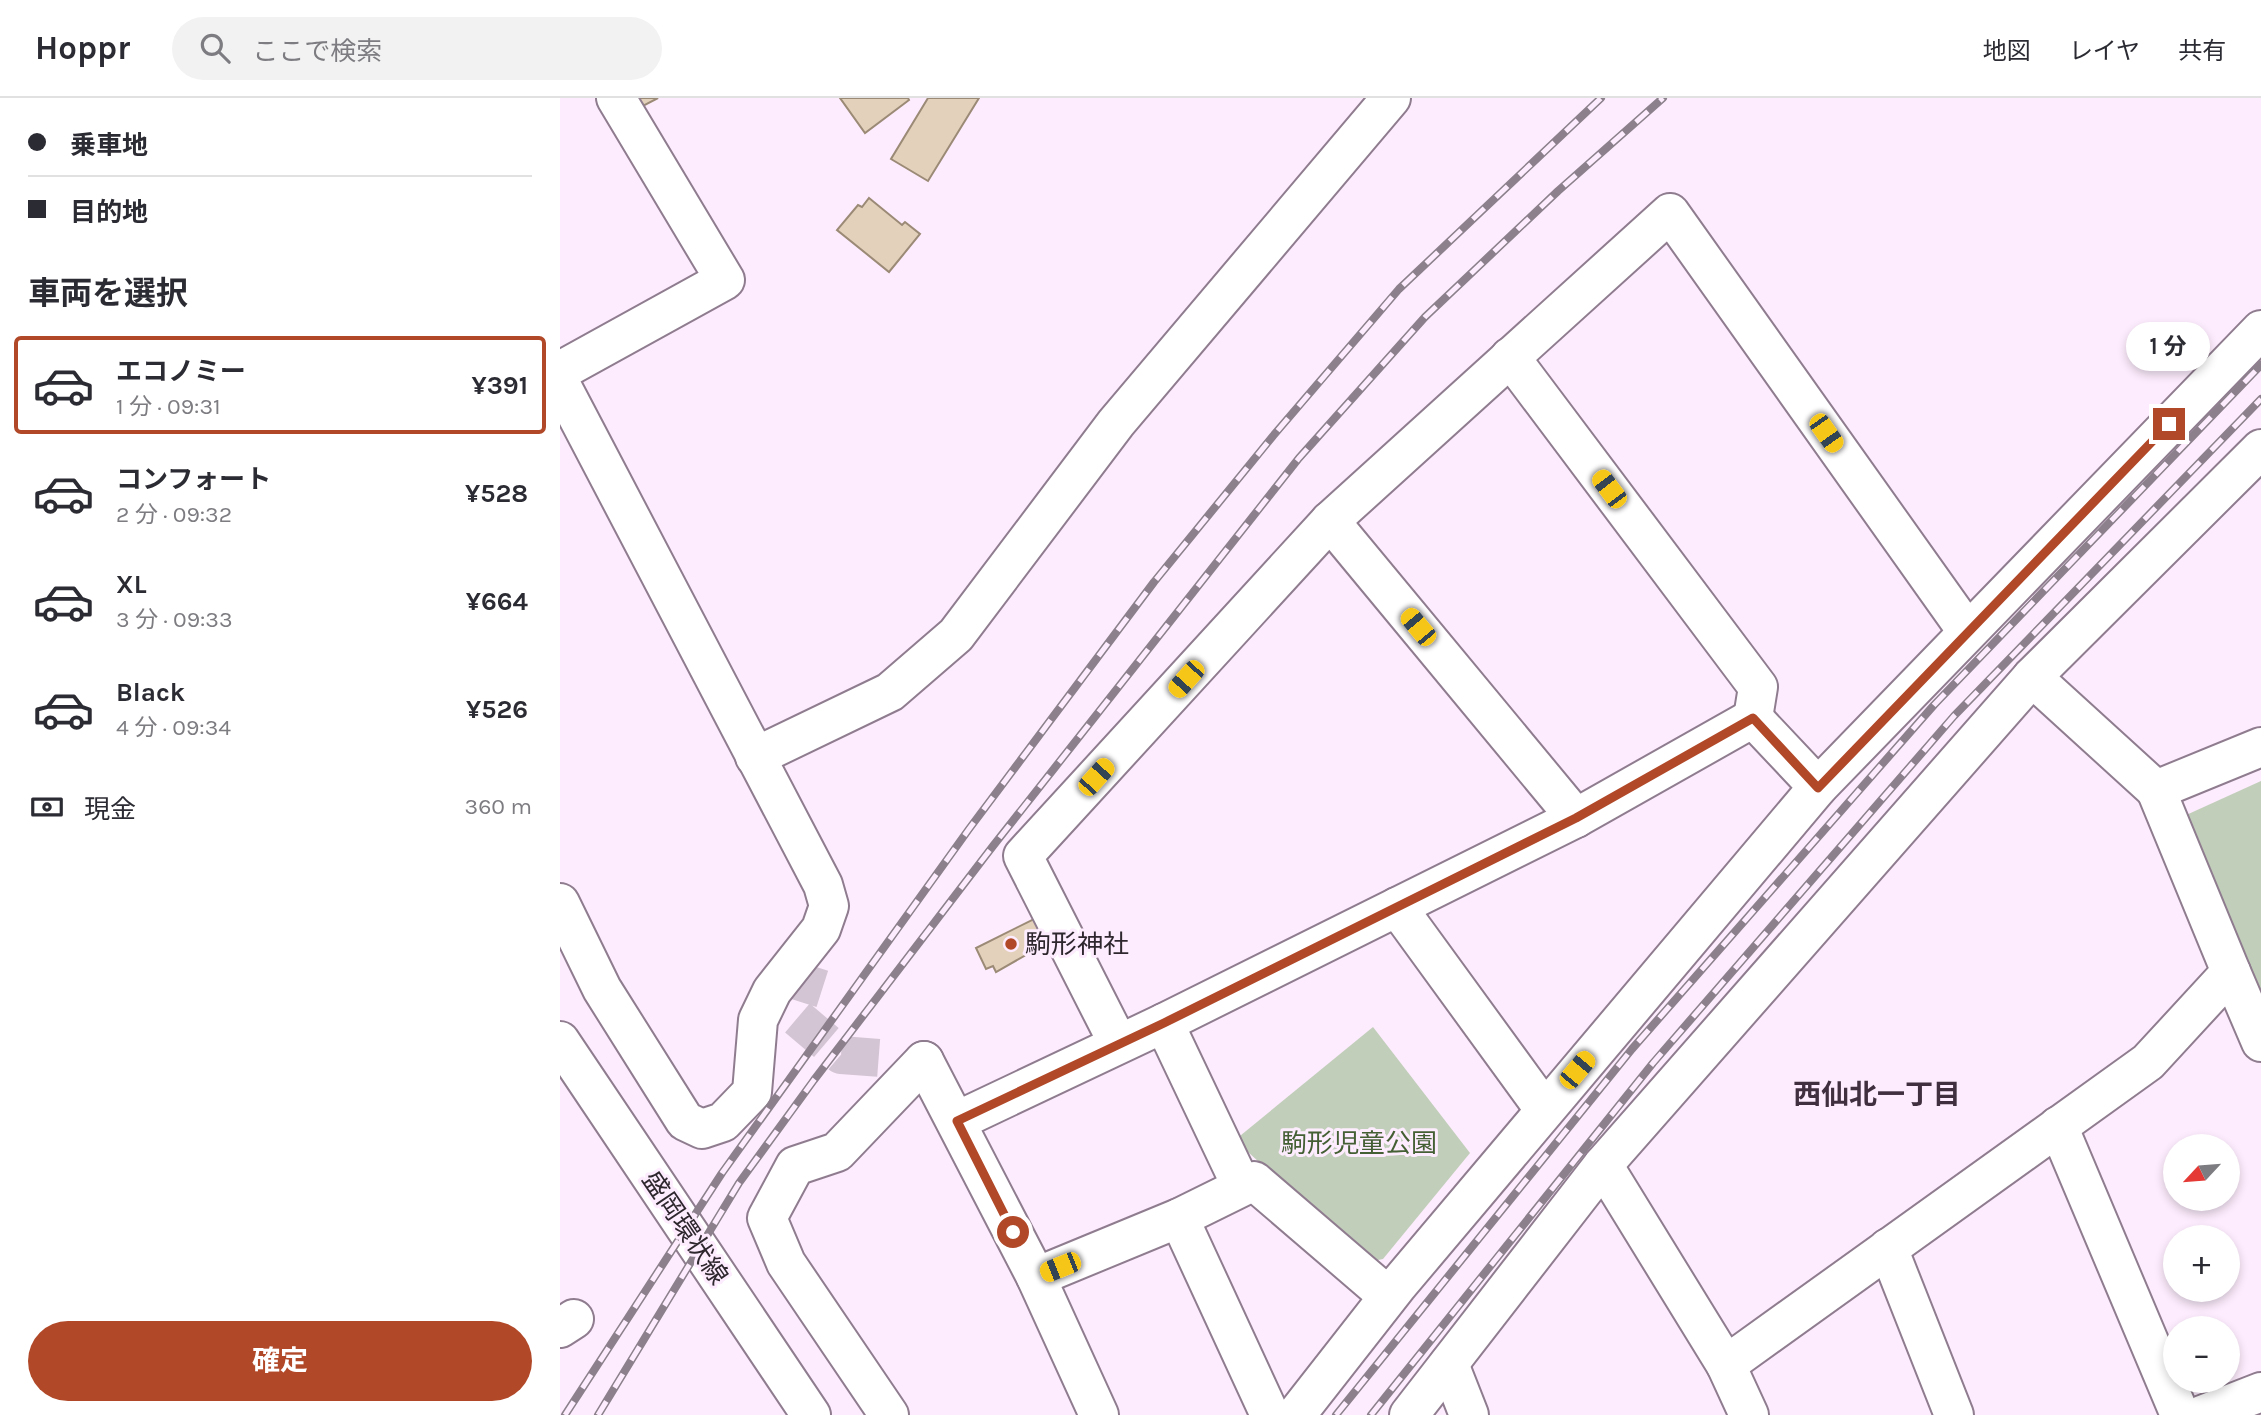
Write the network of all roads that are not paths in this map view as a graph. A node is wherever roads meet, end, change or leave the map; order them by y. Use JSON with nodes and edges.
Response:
{"nodes":[{"id":1,"x":615,"y":98,"type":"edge"},
{"id":2,"x":1391,"y":98,"type":"edge"},
{"id":3,"x":2261,"y":330,"type":"edge"},
{"id":4,"x":1510,"y":357,"type":"junction"},
{"id":5,"x":560,"y":371,"type":"edge"},
{"id":6,"x":560,"y":383,"type":"edge"},
{"id":7,"x":2261,"y":449,"type":"edge"},
{"id":8,"x":1330,"y":521,"type":"junction"},
{"id":9,"x":1967,"y":631,"type":"junction"},
{"id":10,"x":2032,"y":677,"type":"junction"},
{"id":11,"x":1753,"y":718,"type":"junction"},
{"id":12,"x":2261,"y":747,"type":"edge"},
{"id":13,"x":755,"y":757,"type":"junction"},
{"id":14,"x":1818,"y":788,"type":"junction"},
{"id":15,"x":2156,"y":790,"type":"junction"},
{"id":16,"x":1576,"y":818,"type":"junction"},
{"id":17,"x":560,"y":903,"type":"edge"},
{"id":18,"x":1397,"y":906,"type":"junction"},
{"id":19,"x":821,"y":929,"type":"junction"},
{"id":20,"x":810,"y":965,"type":"tunnel mouth"},
{"id":21,"x":2231,"y":972,"type":"junction"},
{"id":22,"x":1164,"y":1023,"type":"junction"},
{"id":23,"x":560,"y":1041,"type":"edge"},
{"id":24,"x":2261,"y":1042,"type":"edge"},
{"id":25,"x":1118,"y":1043,"type":"junction"},
{"id":26,"x":1544,"y":1109,"type":"junction"},
{"id":27,"x":957,"y":1121,"type":"junction"},
{"id":28,"x":2059,"y":1126,"type":"junction"},
{"id":29,"x":1603,"y":1165,"type":"junction"},
{"id":30,"x":1241,"y":1185,"type":"junction"},
{"id":31,"x":1179,"y":1217,"type":"junction"},
{"id":32,"x":1888,"y":1248,"type":"junction"},
{"id":33,"x":1036,"y":1276,"type":"junction"},
{"id":34,"x":1388,"y":1296,"type":"junction"},
{"id":35,"x":1448,"y":1364,"type":"junction"},
{"id":36,"x":1726,"y":1365,"type":"junction"},
{"id":37,"x":2261,"y":1392,"type":"edge"},
{"id":38,"x":811,"y":1415,"type":"edge"},
{"id":39,"x":889,"y":1415,"type":"edge"},
{"id":40,"x":1099,"y":1415,"type":"edge"},
{"id":41,"x":1270,"y":1415,"type":"edge"},
{"id":42,"x":1296,"y":1415,"type":"edge"},
{"id":43,"x":1409,"y":1415,"type":"edge"},
{"id":44,"x":1469,"y":1415,"type":"edge"},
{"id":45,"x":1749,"y":1415,"type":"edge"},
{"id":46,"x":1954,"y":1415,"type":"edge"},
{"id":47,"x":2180,"y":1415,"type":"edge"},
{"id":48,"x":2202,"y":1415,"type":"edge"}],
"edges":[{"from":1,"to":5,"type":"street"},
{"from":2,"to":13,"type":"street"},
{"from":3,"to":9,"type":"street"},
{"from":4,"to":8,"type":"street"},
{"from":4,"to":9,"type":"street"},
{"from":4,"to":11,"type":"street"},
{"from":6,"to":13,"type":"street"},
{"from":7,"to":10,"type":"street"},
{"from":8,"to":16,"type":"street"},
{"from":8,"to":25,"type":"street"},
{"from":9,"to":14,"type":"street"},
{"from":10,"to":15,"type":"street"},
{"from":10,"to":29,"type":"street"},
{"from":11,"to":14,"type":"street"},
{"from":11,"to":16,"type":"street"},
{"from":12,"to":15,"type":"street"},
{"from":13,"to":19,"type":"street"},
{"from":14,"to":26,"type":"street"},
{"from":15,"to":21,"type":"street"},
{"from":16,"to":18,"type":"street"},
{"from":17,"to":19,"type":"street"},
{"from":18,"to":22,"type":"street"},
{"from":18,"to":26,"type":"street"},
{"from":19,"to":20,"type":"street"},
{"from":21,"to":24,"type":"street"},
{"from":21,"to":28,"type":"street"},
{"from":22,"to":25,"type":"street"},
{"from":22,"to":30,"type":"street"},
{"from":23,"to":38,"type":"street","name":"盛岡環状線"},
{"from":25,"to":27,"type":"street"},
{"from":26,"to":34,"type":"street"},
{"from":27,"to":33,"type":"street"},
{"from":27,"to":39,"type":"street"},
{"from":28,"to":32,"type":"street"},
{"from":28,"to":47,"type":"street"},
{"from":29,"to":35,"type":"street"},
{"from":29,"to":36,"type":"street"},
{"from":30,"to":31,"type":"street"},
{"from":30,"to":34,"type":"street"},
{"from":31,"to":33,"type":"street"},
{"from":31,"to":41,"type":"street"},
{"from":32,"to":36,"type":"street"},
{"from":32,"to":46,"type":"street"},
{"from":33,"to":40,"type":"street"},
{"from":34,"to":42,"type":"street"},
{"from":35,"to":43,"type":"street"},
{"from":35,"to":44,"type":"street"},
{"from":36,"to":45,"type":"street"},
{"from":37,"to":48,"type":"street"}]}
